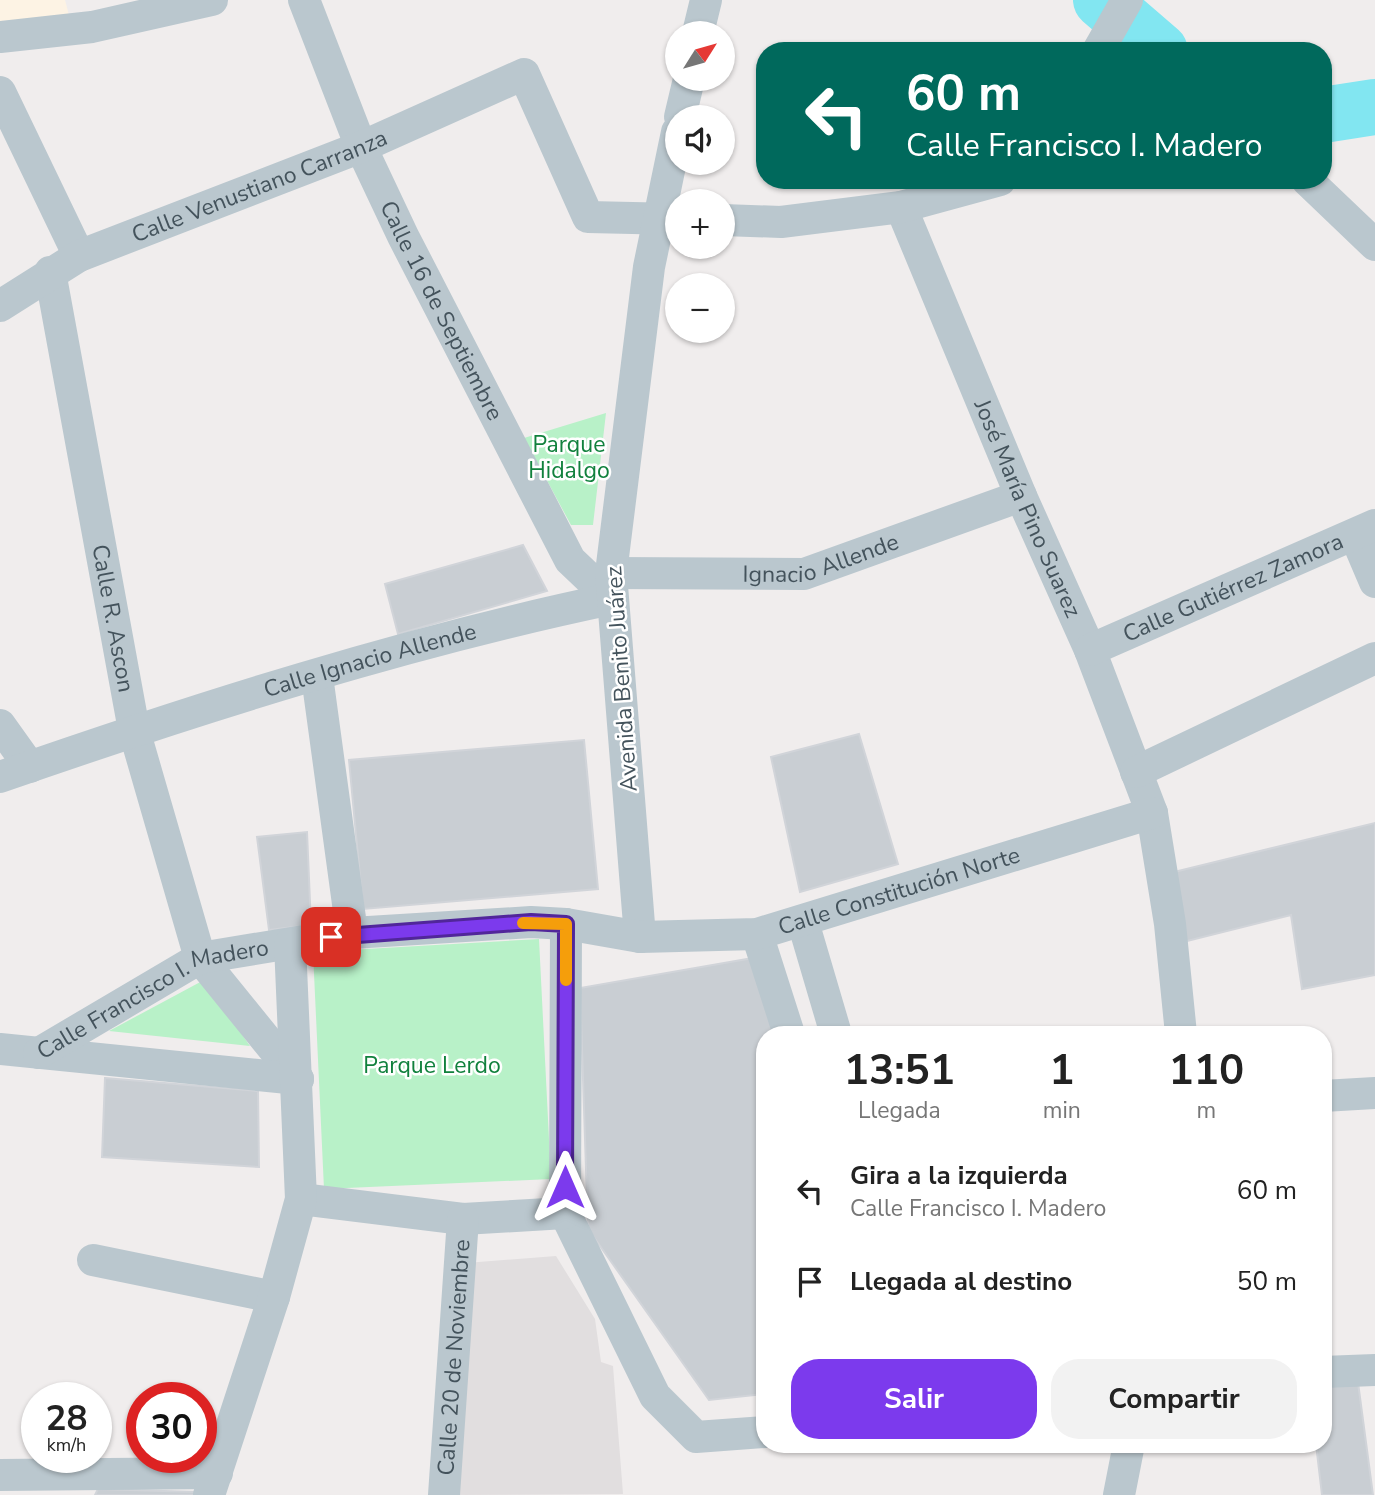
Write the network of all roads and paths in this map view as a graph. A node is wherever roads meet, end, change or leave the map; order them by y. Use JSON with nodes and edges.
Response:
{"nodes":[{"id":1,"x":212,"y":0,"type":"edge"},
{"id":2,"x":304,"y":0,"type":"edge"},
{"id":3,"x":706,"y":0,"type":"edge"},
{"id":4,"x":90,"y":14,"type":"edge"},
{"id":5,"x":701,"y":21,"type":"edge"},
{"id":6,"x":0,"y":37,"type":"edge"},
{"id":7,"x":0,"y":92,"type":"edge"},
{"id":8,"x":361,"y":147,"type":"junction"},
{"id":9,"x":967,"y":189,"type":"edge"},
{"id":10,"x":1316,"y":189,"type":"edge"},
{"id":11,"x":901,"y":207,"type":"junction"},
{"id":12,"x":665,"y":219,"type":"edge"},
{"id":13,"x":735,"y":220,"type":"edge"},
{"id":14,"x":665,"y":229,"type":"edge"},
{"id":15,"x":1375,"y":245,"type":"edge"},
{"id":16,"x":79,"y":256,"type":"junction"},
{"id":17,"x":50,"y":272,"type":"junction"},
{"id":18,"x":0,"y":306,"type":"edge"},
{"id":19,"x":1021,"y":496,"type":"junction"},
{"id":20,"x":1365,"y":530,"type":"edge"},
{"id":21,"x":1375,"y":582,"type":"edge"},
{"id":22,"x":611,"y":586,"type":"junction"},
{"id":23,"x":1090,"y":650,"type":"junction"},
{"id":24,"x":1375,"y":658,"type":"edge"},
{"id":25,"x":317,"y":676,"type":"junction"},
{"id":26,"x":0,"y":725,"type":"edge"},
{"id":27,"x":134,"y":730,"type":"junction"},
{"id":28,"x":30,"y":766,"type":"junction"},
{"id":29,"x":1136,"y":772,"type":"junction"},
{"id":30,"x":0,"y":777,"type":"edge"},
{"id":31,"x":1152,"y":813,"type":"junction"},
{"id":32,"x":803,"y":922,"type":"junction"},
{"id":33,"x":566,"y":924,"type":"junction"},
{"id":34,"x":352,"y":933,"type":"junction"},
{"id":35,"x":757,"y":934,"type":"junction"},
{"id":36,"x":640,"y":937,"type":"junction"},
{"id":37,"x":290,"y":943,"type":"junction"},
{"id":38,"x":200,"y":958,"type":"junction"},
{"id":39,"x":786,"y":1026,"type":"edge"},
{"id":40,"x":834,"y":1026,"type":"edge"},
{"id":41,"x":1180,"y":1026,"type":"edge"},
{"id":42,"x":0,"y":1049,"type":"edge"},
{"id":43,"x":39,"y":1053,"type":"junction"},
{"id":44,"x":298,"y":1079,"type":"junction"},
{"id":45,"x":1375,"y":1093,"type":"edge"},
{"id":46,"x":1332,"y":1095,"type":"edge"},
{"id":47,"x":301,"y":1199,"type":"junction"},
{"id":48,"x":565,"y":1213,"type":"junction"},
{"id":49,"x":463,"y":1220,"type":"junction"},
{"id":50,"x":93,"y":1260,"type":"dead end"},
{"id":51,"x":274,"y":1297,"type":"junction"},
{"id":52,"x":1375,"y":1370,"type":"edge"},
{"id":53,"x":1332,"y":1372,"type":"edge"},
{"id":54,"x":756,"y":1433,"type":"edge"},
{"id":55,"x":1127,"y":1453,"type":"edge"},
{"id":56,"x":0,"y":1475,"type":"edge"},
{"id":57,"x":213,"y":1484,"type":"edge"},
{"id":58,"x":444,"y":1495,"type":"edge"},
{"id":59,"x":1119,"y":1495,"type":"edge"}],
"edges":[{"from":1,"to":4,"type":"street"},
{"from":2,"to":8,"type":"street","name":"Calle 16 de Septiembre"},
{"from":3,"to":5,"type":"street"},
{"from":4,"to":6,"type":"street"},
{"from":7,"to":16,"type":"street"},
{"from":8,"to":12,"type":"street","name":"Calle Venustiano Carranza"},
{"from":8,"to":16,"type":"street","name":"Calle Venustiano Carranza"},
{"from":8,"to":22,"type":"street","name":"Calle 16 de Septiembre"},
{"from":9,"to":11,"type":"street"},
{"from":10,"to":15,"type":"street"},
{"from":11,"to":13,"type":"street"},
{"from":11,"to":19,"type":"street","name":"José María Pino Suarez"},
{"from":14,"to":22,"type":"street","name":"Avenida Benito Juárez"},
{"from":16,"to":17,"type":"street","name":"Calle Venustiano Carranza"},
{"from":17,"to":18,"type":"street","name":"Calle Venustiano Carranza"},
{"from":17,"to":27,"type":"street","name":"Calle R. Ascon"},
{"from":19,"to":22,"type":"street","name":"Ignacio Allende"},
{"from":19,"to":23,"type":"street","name":"José María Pino Suarez"},
{"from":20,"to":21,"type":"street"},
{"from":20,"to":23,"type":"street","name":"Calle Gutiérrez Zamora"},
{"from":22,"to":25,"type":"street","name":"Calle Ignacio Allende"},
{"from":22,"to":36,"type":"street","name":"Avenida Benito Juárez"},
{"from":23,"to":29,"type":"street","name":"José María Pino Suarez"},
{"from":24,"to":29,"type":"street"},
{"from":25,"to":27,"type":"street","name":"Calle Ignacio Allende"},
{"from":25,"to":34,"type":"street"},
{"from":26,"to":28,"type":"street"},
{"from":27,"to":28,"type":"street","name":"Calle Ignacio Allende"},
{"from":27,"to":38,"type":"street","name":"Calle R. Ascon"},
{"from":28,"to":30,"type":"street","name":"Calle Ignacio Allende"},
{"from":29,"to":31,"type":"street","name":"José María Pino Suarez"},
{"from":31,"to":32,"type":"street","name":"Calle Constitución Norte"},
{"from":31,"to":41,"type":"street","name":"José María Pino Suarez"},
{"from":32,"to":35,"type":"street","name":"Calle Constitución Norte"},
{"from":32,"to":40,"type":"street"},
{"from":33,"to":34,"type":"street","name":"Calle Francisco I. Madero"},
{"from":33,"to":36,"type":"street","name":"Calle Francisco I. Madero"},
{"from":33,"to":48,"type":"street"},
{"from":34,"to":37,"type":"street","name":"Calle Francisco I. Madero"},
{"from":35,"to":36,"type":"street","name":"Calle Constitución Norte"},
{"from":35,"to":39,"type":"street"},
{"from":37,"to":38,"type":"street","name":"Calle Francisco I. Madero"},
{"from":37,"to":44,"type":"street"},
{"from":38,"to":43,"type":"street","name":"Calle Francisco I. Madero"},
{"from":38,"to":44,"type":"street"},
{"from":42,"to":43,"type":"street","name":"Calle Francisco I. Madero"},
{"from":43,"to":44,"type":"street"},
{"from":44,"to":47,"type":"street"},
{"from":45,"to":46,"type":"street"},
{"from":47,"to":49,"type":"street"},
{"from":47,"to":51,"type":"street"},
{"from":48,"to":49,"type":"street"},
{"from":48,"to":54,"type":"street"},
{"from":49,"to":58,"type":"street","name":"Calle 20 de Noviembre"},
{"from":50,"to":51,"type":"street"},
{"from":51,"to":57,"type":"street"},
{"from":52,"to":53,"type":"street"},
{"from":55,"to":59,"type":"street"},
{"from":56,"to":57,"type":"street"}]}
